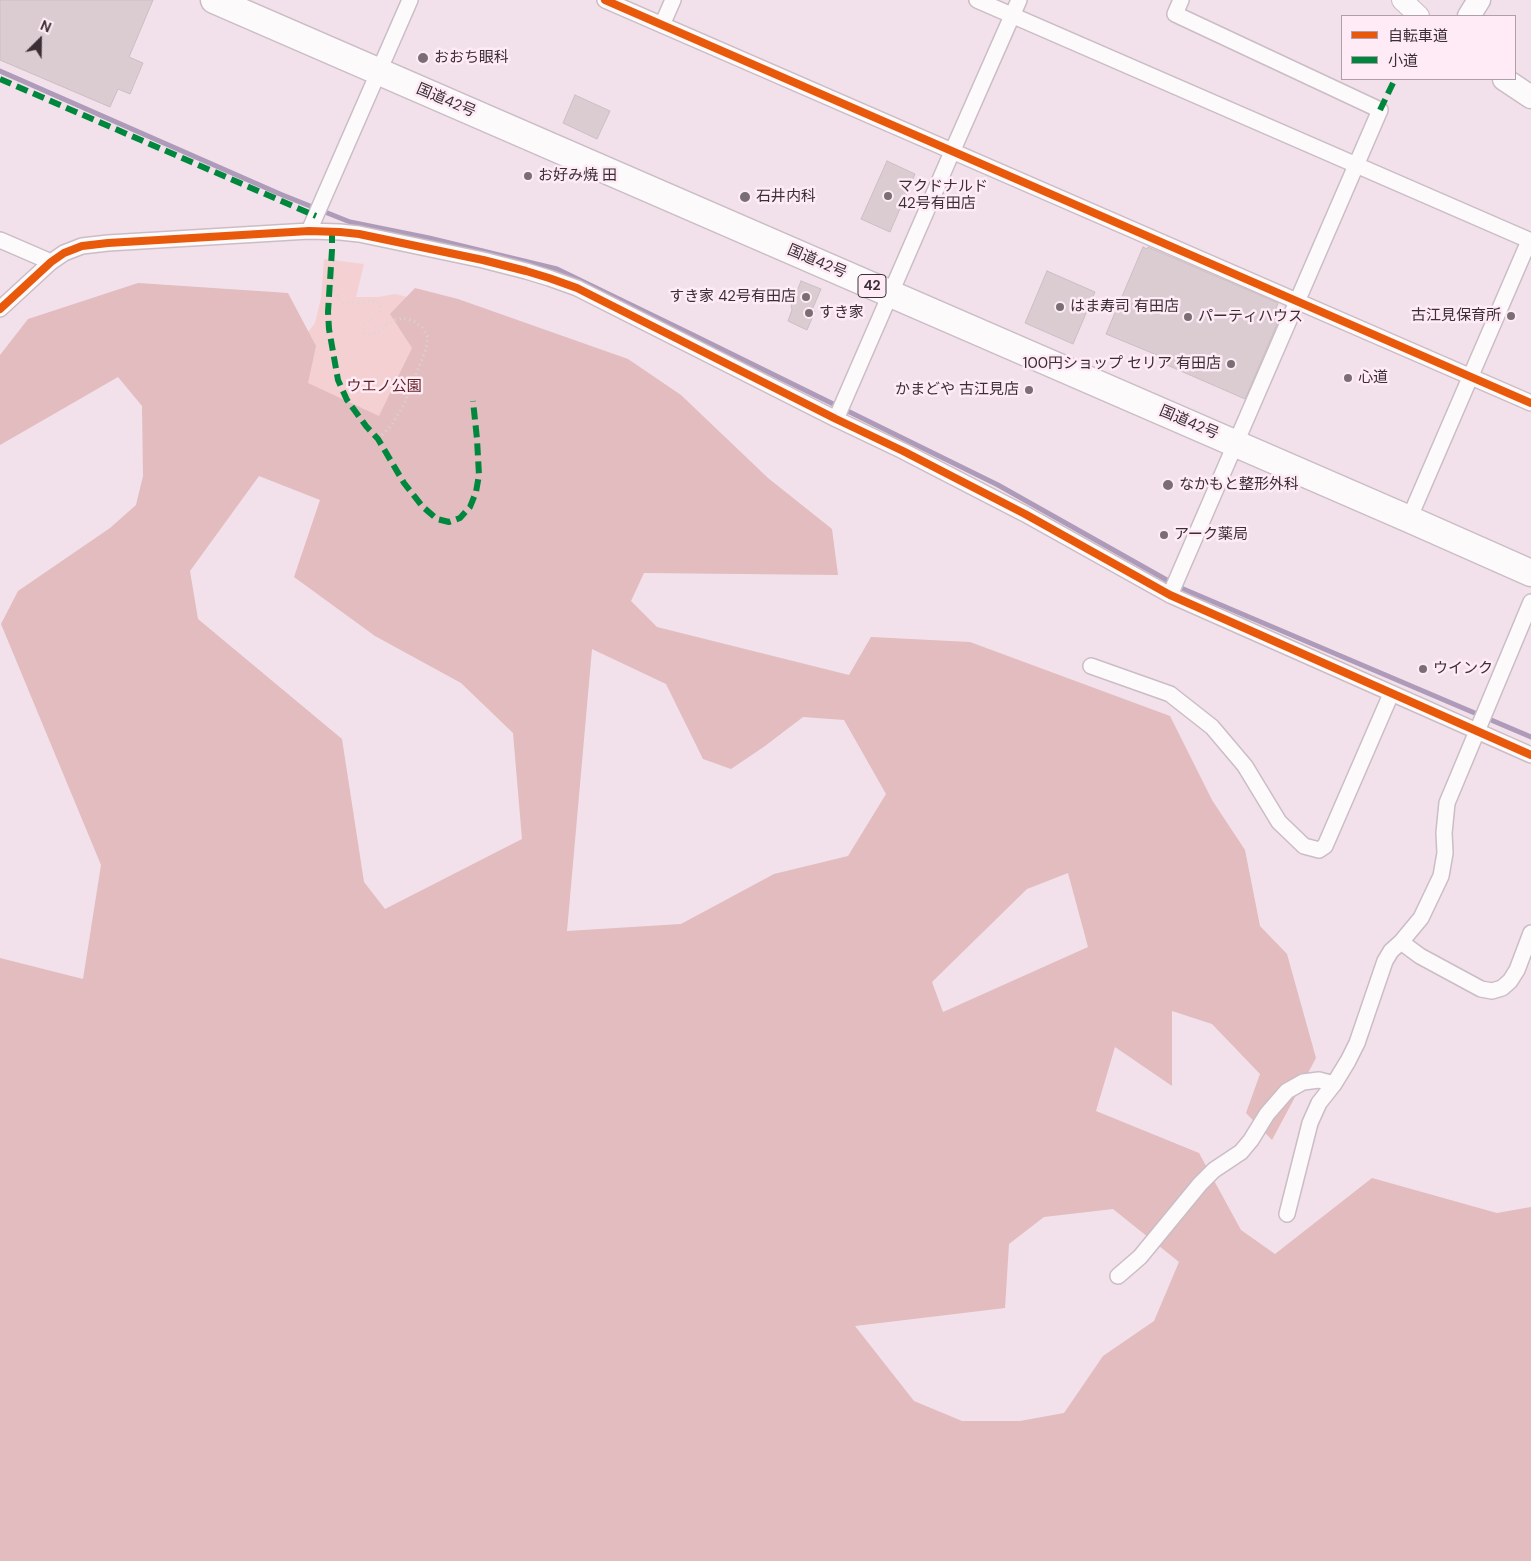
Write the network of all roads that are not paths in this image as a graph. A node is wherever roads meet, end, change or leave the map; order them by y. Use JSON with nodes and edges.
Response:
{"nodes":[{"id":1,"x":214,"y":0,"type":"edge"},
{"id":2,"x":410,"y":0,"type":"edge"},
{"id":3,"x":605,"y":0,"type":"edge"},
{"id":4,"x":673,"y":0,"type":"edge"},
{"id":5,"x":977,"y":0,"type":"edge"},
{"id":6,"x":1019,"y":0,"type":"edge"},
{"id":7,"x":1181,"y":0,"type":"edge"},
{"id":8,"x":1402,"y":0,"type":"edge"},
{"id":9,"x":1480,"y":0,"type":"edge"},
{"id":10,"x":1013,"y":15,"type":"junction"},
{"id":11,"x":1417,"y":15,"type":"edge"},
{"id":12,"x":1470,"y":15,"type":"edge"},
{"id":13,"x":662,"y":25,"type":"junction"},
{"id":14,"x":379,"y":72,"type":"junction"},
{"id":15,"x":1505,"y":80,"type":"edge"},
{"id":16,"x":1531,"y":98,"type":"edge"},
{"id":17,"x":952,"y":152,"type":"junction"},
{"id":18,"x":1357,"y":166,"type":"junction"},
{"id":19,"x":309,"y":231,"type":"junction"},
{"id":20,"x":0,"y":240,"type":"edge"},
{"id":21,"x":1530,"y":241,"type":"edge"},
{"id":22,"x":51,"y":262,"type":"junction"},
{"id":23,"x":890,"y":294,"type":"junction"},
{"id":24,"x":1298,"y":302,"type":"junction"},
{"id":25,"x":0,"y":309,"type":"edge"},
{"id":26,"x":1470,"y":377,"type":"junction"},
{"id":27,"x":1531,"y":403,"type":"edge"},
{"id":28,"x":836,"y":419,"type":"junction"},
{"id":29,"x":1236,"y":444,"type":"junction"},
{"id":30,"x":1409,"y":519,"type":"junction"},
{"id":31,"x":1531,"y":573,"type":"edge"},
{"id":32,"x":1170,"y":596,"type":"junction"},
{"id":33,"x":1531,"y":602,"type":"edge"},
{"id":34,"x":1091,"y":666,"type":"dead end"},
{"id":35,"x":1391,"y":694,"type":"junction"},
{"id":36,"x":1476,"y":731,"type":"junction"},
{"id":37,"x":1531,"y":755,"type":"edge"},
{"id":38,"x":1531,"y":933,"type":"edge"},
{"id":39,"x":1401,"y":942,"type":"junction"},
{"id":40,"x":1334,"y":1084,"type":"junction"},
{"id":41,"x":1287,"y":1214,"type":"dead end"},
{"id":42,"x":1118,"y":1276,"type":"dead end"}],
"edges":[{"from":1,"to":14,"type":"highway","name":"国道42号","number":"42"},
{"from":2,"to":14,"type":"street"},
{"from":3,"to":13,"type":"street"},
{"from":4,"to":13,"type":"street"},
{"from":5,"to":10,"type":"street"},
{"from":6,"to":10,"type":"street"},
{"from":7,"to":18,"type":"street"},
{"from":8,"to":11,"type":"main road"},
{"from":9,"to":12,"type":"main road"},
{"from":10,"to":17,"type":"street"},
{"from":10,"to":18,"type":"street"},
{"from":13,"to":17,"type":"street"},
{"from":14,"to":19,"type":"street"},
{"from":14,"to":23,"type":"highway","name":"国道42号","number":"42"},
{"from":15,"to":16,"type":"main road"},
{"from":17,"to":23,"type":"street"},
{"from":17,"to":24,"type":"street"},
{"from":18,"to":21,"type":"street"},
{"from":18,"to":24,"type":"street"},
{"from":19,"to":22,"type":"street"},
{"from":19,"to":28,"type":"street"},
{"from":20,"to":22,"type":"street"},
{"from":21,"to":26,"type":"street"},
{"from":22,"to":25,"type":"street"},
{"from":23,"to":28,"type":"street"},
{"from":23,"to":29,"type":"highway","name":"国道42号","number":"42"},
{"from":24,"to":26,"type":"street"},
{"from":24,"to":29,"type":"street"},
{"from":26,"to":27,"type":"street"},
{"from":26,"to":30,"type":"street"},
{"from":28,"to":32,"type":"street"},
{"from":29,"to":30,"type":"highway","name":"国道42号","number":"42"},
{"from":29,"to":32,"type":"street"},
{"from":30,"to":31,"type":"highway","name":"国道42号","number":"42"},
{"from":32,"to":35,"type":"street"},
{"from":33,"to":36,"type":"street"},
{"from":34,"to":35,"type":"street"},
{"from":35,"to":36,"type":"street"},
{"from":36,"to":37,"type":"street"},
{"from":36,"to":39,"type":"street"},
{"from":38,"to":39,"type":"street"},
{"from":39,"to":40,"type":"street"},
{"from":40,"to":41,"type":"street"},
{"from":40,"to":42,"type":"street"}]}
